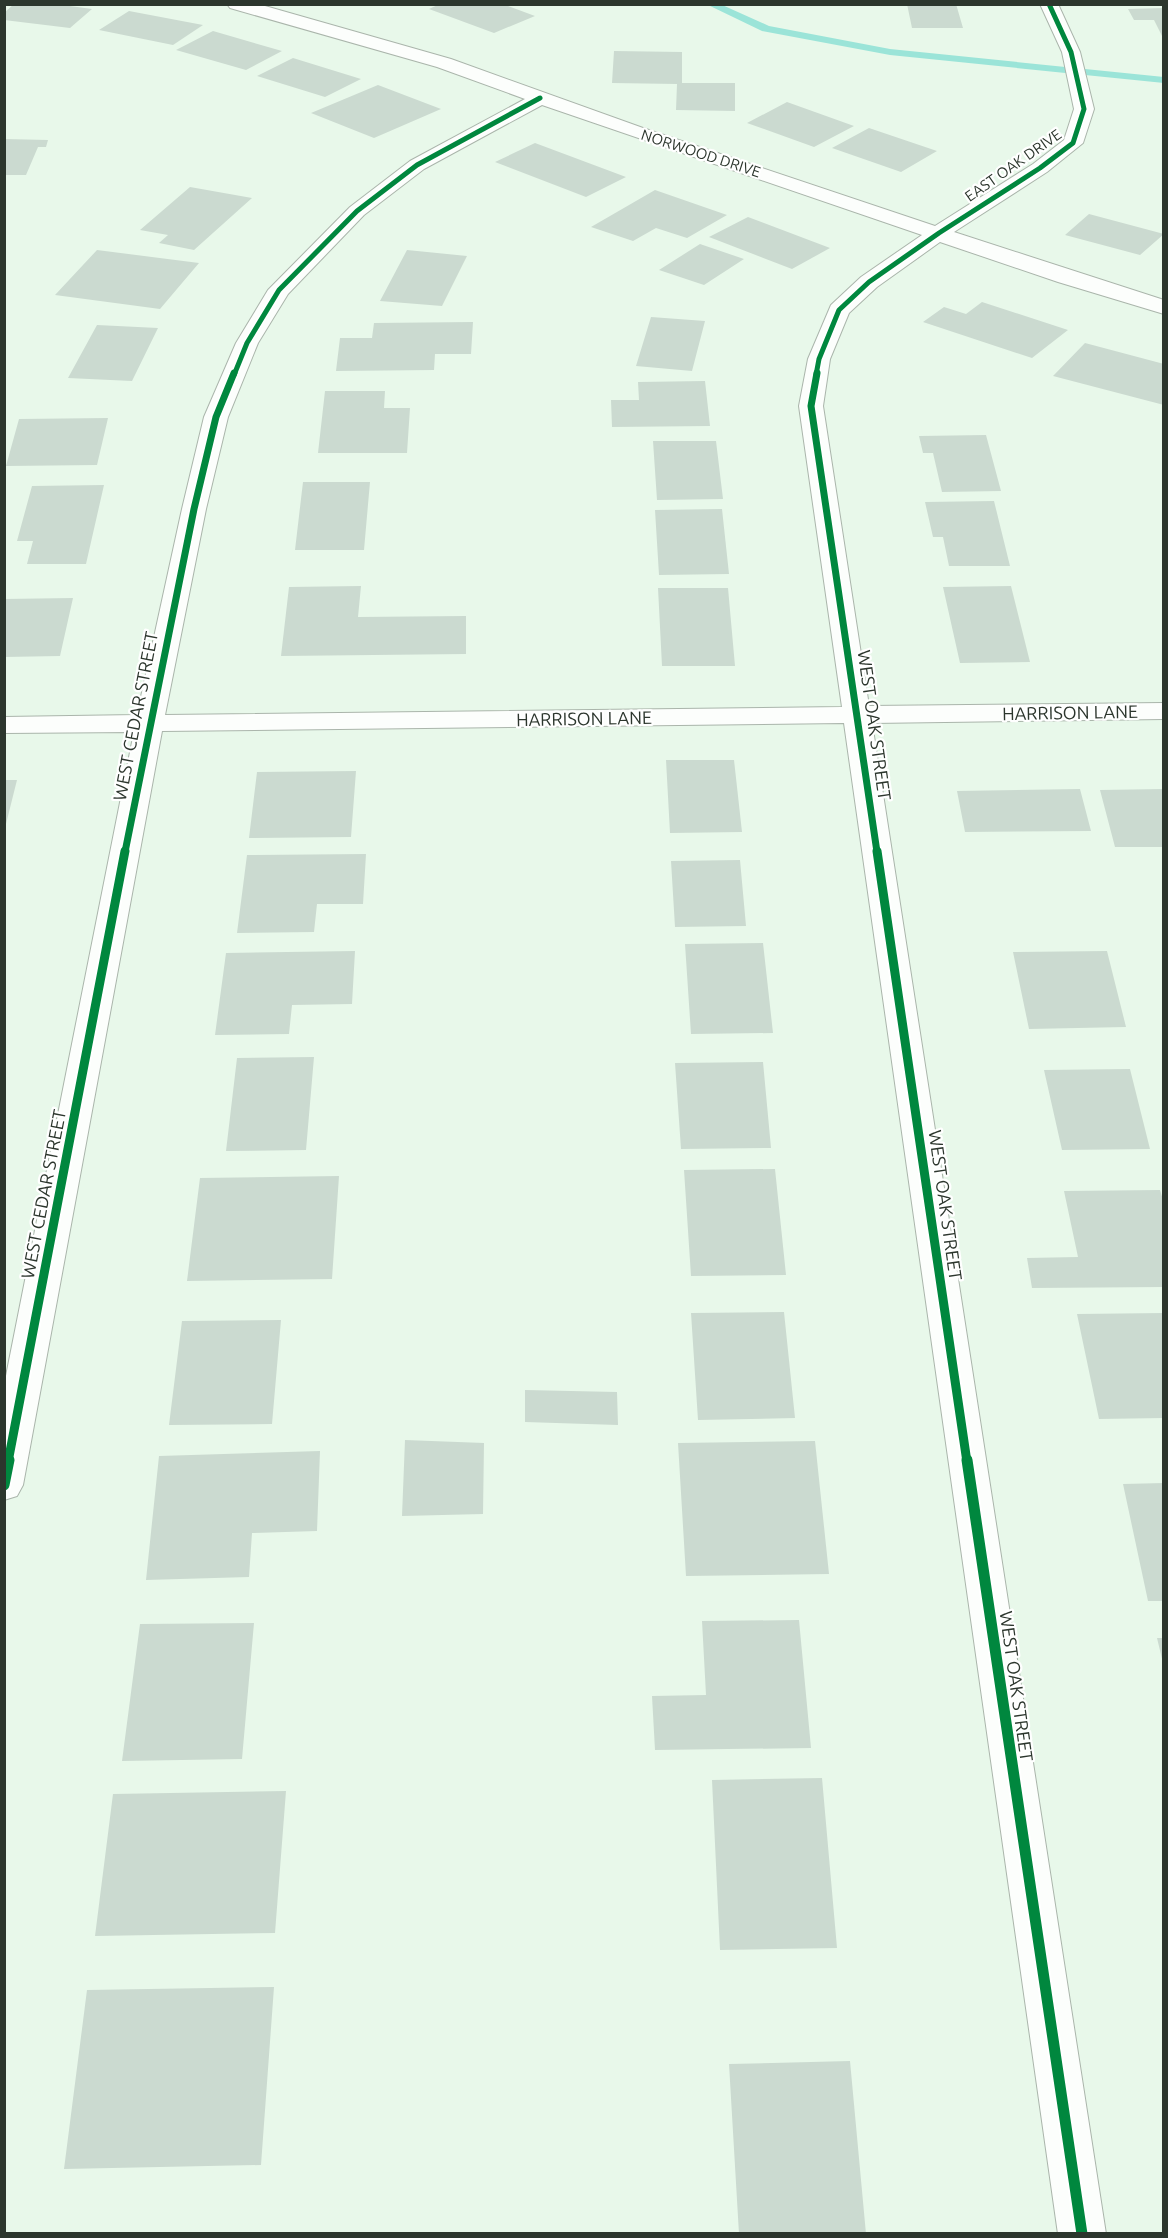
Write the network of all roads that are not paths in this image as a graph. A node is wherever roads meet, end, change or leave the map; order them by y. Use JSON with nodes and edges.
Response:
{"nodes":[{"id":1,"x":236,"y":4,"type":"edge"},
{"id":2,"x":1049,"y":4,"type":"edge"},
{"id":3,"x":540,"y":98,"type":"junction"},
{"id":4,"x":939,"y":233,"type":"junction"},
{"id":5,"x":1164,"y":307,"type":"edge"},
{"id":6,"x":1164,"y":711,"type":"edge"},
{"id":7,"x":857,"y":714,"type":"junction"},
{"id":8,"x":149,"y":724,"type":"junction"},
{"id":9,"x":4,"y":725,"type":"edge"},
{"id":10,"x":4,"y":1485,"type":"edge"},
{"id":11,"x":1082,"y":2234,"type":"edge"}],
"edges":[{"from":1,"to":3,"type":"street","name":"NORWOOD DRIVE"},
{"from":2,"to":4,"type":"street","name":"EAST OAK DRIVE"},
{"from":3,"to":4,"type":"street","name":"NORWOOD DRIVE"},
{"from":3,"to":8,"type":"street","name":"WEST CEDAR STREET"},
{"from":4,"to":5,"type":"street","name":"NORWOOD DRIVE"},
{"from":4,"to":7,"type":"street","name":"WEST OAK STREET"},
{"from":6,"to":7,"type":"street","name":"HARRISON LANE"},
{"from":7,"to":8,"type":"street","name":"HARRISON LANE"},
{"from":7,"to":11,"type":"street","name":"WEST OAK STREET"},
{"from":8,"to":9,"type":"street","name":"HARRISON LANE"},
{"from":8,"to":10,"type":"street","name":"WEST CEDAR STREET"}]}
